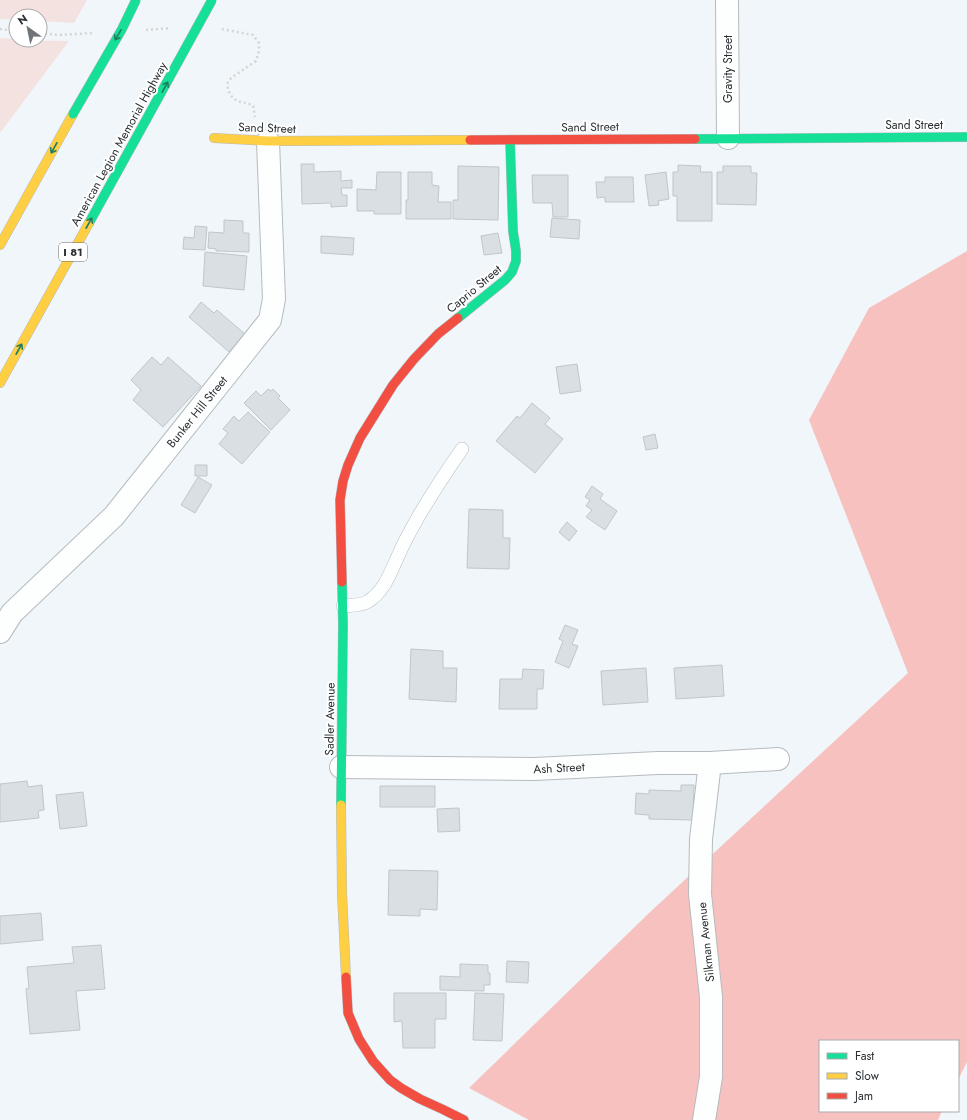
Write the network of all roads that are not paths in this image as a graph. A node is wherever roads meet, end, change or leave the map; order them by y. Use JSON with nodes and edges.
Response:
{"nodes":[{"id":1,"x":136,"y":0,"type":"edge"},
{"id":2,"x":212,"y":0,"type":"edge"},
{"id":3,"x":727,"y":0,"type":"edge"},
{"id":4,"x":967,"y":137,"type":"edge"},
{"id":5,"x":214,"y":138,"type":"dead end"},
{"id":6,"x":728,"y":138,"type":"junction"},
{"id":7,"x":510,"y":140,"type":"junction"},
{"id":8,"x":268,"y":141,"type":"junction"},
{"id":9,"x":0,"y":245,"type":"edge"},
{"id":10,"x":0,"y":383,"type":"edge"},
{"id":11,"x":393,"y":385,"type":"joint"},
{"id":12,"x":462,"y":449,"type":"dead end"},
{"id":13,"x":343,"y":606,"type":"junction"},
{"id":14,"x":0,"y":632,"type":"edge"},
{"id":15,"x":778,"y":759,"type":"dead end"},
{"id":16,"x":710,"y":763,"type":"junction"},
{"id":17,"x":341,"y":767,"type":"junction"},
{"id":18,"x":464,"y":1120,"type":"edge"},
{"id":19,"x":704,"y":1120,"type":"edge"}],
"edges":[{"from":1,"to":9,"type":"main road","one_way":true,"bridge":true},
{"from":10,"to":2,"type":"main road","name":"American Legion Memorial Highway","number":"I 81","one_way":true,"bridge":true},
{"from":3,"to":6,"type":"street","name":"Gravity Street"},
{"from":4,"to":6,"type":"main road","name":"Sand Street"},
{"from":5,"to":8,"type":"main road","name":"Sand Street"},
{"from":6,"to":7,"type":"main road","name":"Sand Street"},
{"from":7,"to":8,"type":"main road","name":"Sand Street"},
{"from":7,"to":11,"type":"main road","name":"Caprio Street"},
{"from":8,"to":14,"type":"street","name":"Bunker Hill Street"},
{"from":11,"to":13,"type":"main road","name":"Sadler Avenue"},
{"from":12,"to":13,"type":"lane"},
{"from":13,"to":17,"type":"main road","name":"Sadler Avenue"},
{"from":15,"to":16,"type":"street","name":"Ash Street"},
{"from":16,"to":17,"type":"street","name":"Ash Street"},
{"from":16,"to":19,"type":"street","name":"Silkman Avenue"},
{"from":17,"to":18,"type":"main road","name":"Sadler Avenue"}]}
